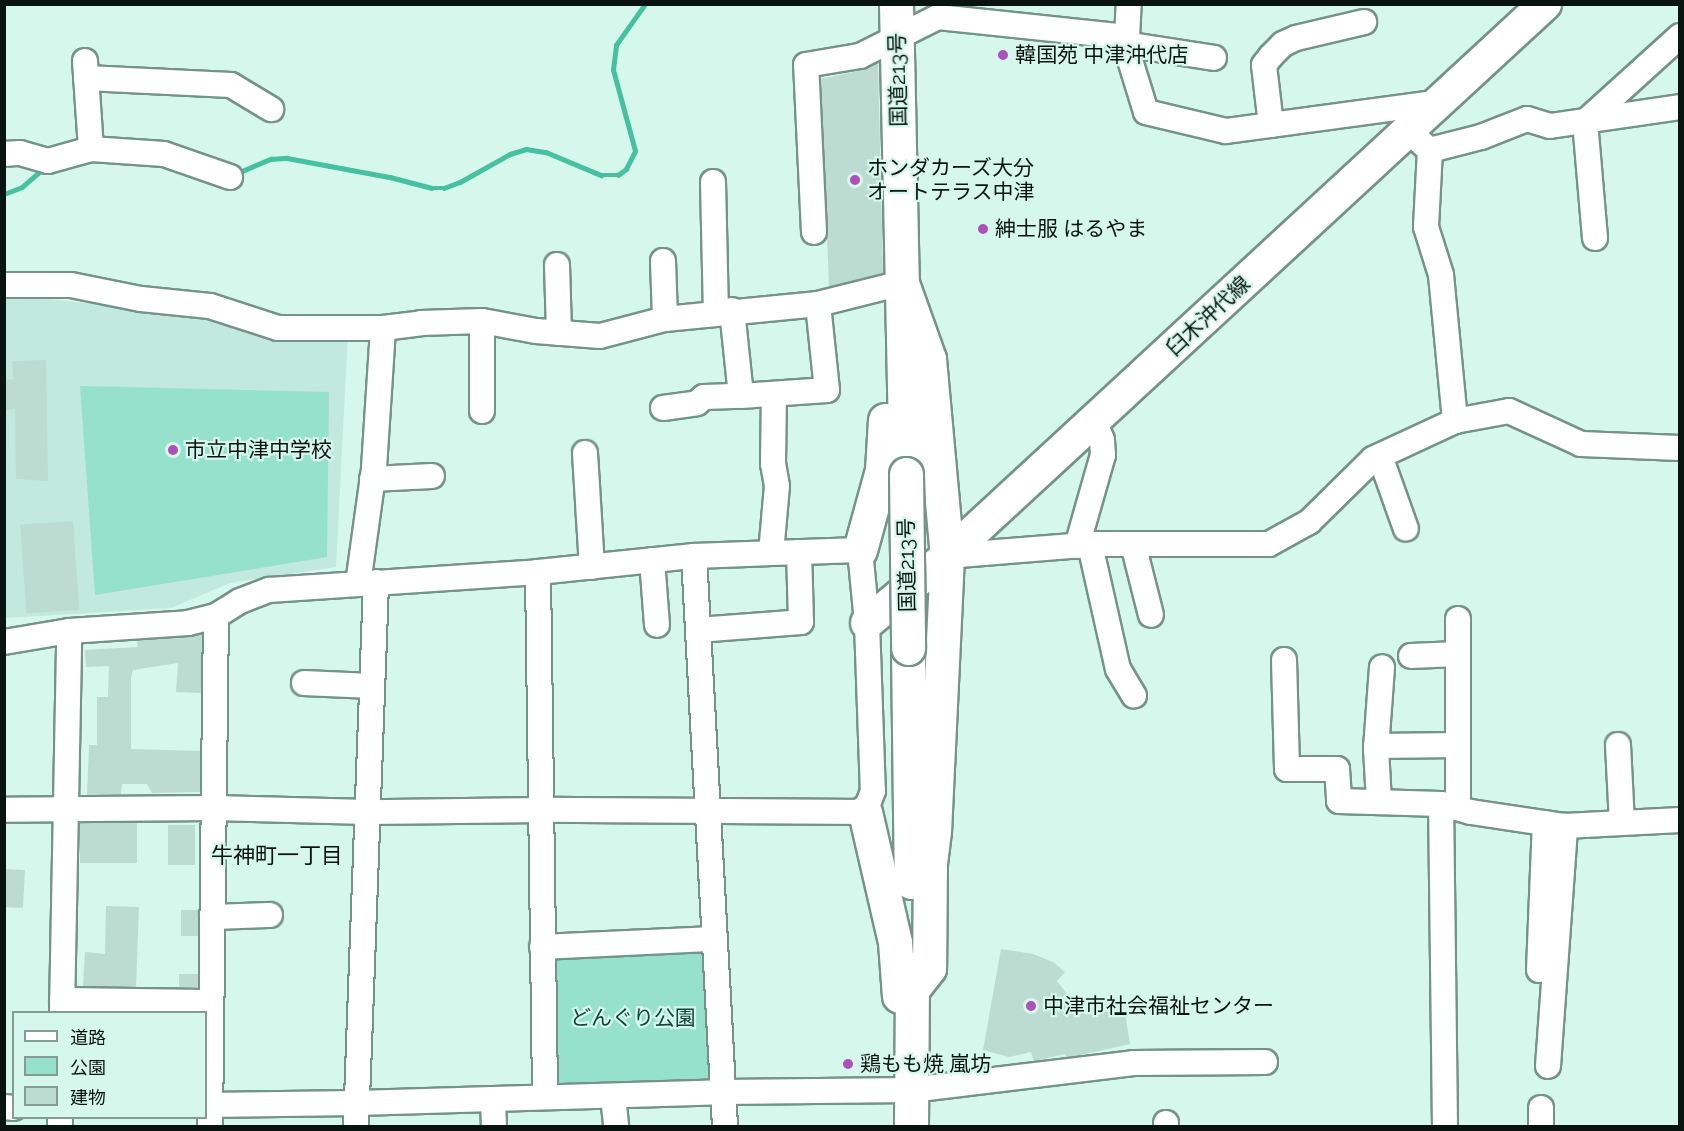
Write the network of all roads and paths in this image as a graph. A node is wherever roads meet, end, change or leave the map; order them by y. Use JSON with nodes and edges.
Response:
{"nodes":[{"id":1,"x":1129,"y":4,"type":"edge"},
{"id":2,"x":1535,"y":7,"type":"edge"},
{"id":3,"x":897,"y":20,"type":"edge"},
{"id":4,"x":1364,"y":22,"type":"dead end"},
{"id":5,"x":1680,"y":36,"type":"edge"},
{"id":6,"x":1126,"y":40,"type":"junction"},
{"id":7,"x":1214,"y":58,"type":"dead end"},
{"id":8,"x":1441,"y":102,"type":"junction"},
{"id":9,"x":1680,"y":107,"type":"edge"},
{"id":10,"x":270,"y":109,"type":"dead end"},
{"id":11,"x":1585,"y":122,"type":"junction"},
{"id":12,"x":1271,"y":125,"type":"junction"},
{"id":13,"x":1419,"y":141,"type":"junction"},
{"id":14,"x":91,"y":149,"type":"junction"},
{"id":15,"x":4,"y":154,"type":"edge"},
{"id":16,"x":230,"y":177,"type":"dead end"},
{"id":17,"x":713,"y":182,"type":"dead end"},
{"id":18,"x":814,"y":232,"type":"dead end"},
{"id":19,"x":1596,"y":238,"type":"dead end"},
{"id":20,"x":663,"y":261,"type":"dead end"},
{"id":21,"x":557,"y":265,"type":"dead end"},
{"id":22,"x":902,"y":283,"type":"junction"},
{"id":23,"x":4,"y":285,"type":"edge"},
{"id":24,"x":818,"y":304,"type":"junction"},
{"id":25,"x":724,"y":311,"type":"junction"},
{"id":26,"x":665,"y":319,"type":"junction"},
{"id":27,"x":482,"y":321,"type":"junction"},
{"id":28,"x":383,"y":328,"type":"junction"},
{"id":29,"x":559,"y":333,"type":"junction"},
{"id":30,"x":774,"y":394,"type":"junction"},
{"id":31,"x":741,"y":396,"type":"junction"},
{"id":32,"x":663,"y":408,"type":"dead end"},
{"id":33,"x":482,"y":411,"type":"dead end"},
{"id":34,"x":1094,"y":421,"type":"junction"},
{"id":35,"x":1455,"y":421,"type":"junction"},
{"id":36,"x":1680,"y":448,"type":"edge"},
{"id":37,"x":585,"y":453,"type":"dead end"},
{"id":38,"x":1380,"y":456,"type":"junction"},
{"id":39,"x":432,"y":476,"type":"dead end"},
{"id":40,"x":372,"y":479,"type":"junction"},
{"id":41,"x":1406,"y":530,"type":"dead end"},
{"id":42,"x":1133,"y":544,"type":"junction"},
{"id":43,"x":1084,"y":545,"type":"junction"},
{"id":44,"x":860,"y":550,"type":"junction"},
{"id":45,"x":799,"y":552,"type":"junction"},
{"id":46,"x":771,"y":553,"type":"junction"},
{"id":47,"x":694,"y":556,"type":"junction"},
{"id":48,"x":947,"y":556,"type":"junction"},
{"id":49,"x":652,"y":560,"type":"junction"},
{"id":50,"x":592,"y":567,"type":"junction"},
{"id":51,"x":538,"y":572,"type":"junction"},
{"id":52,"x":367,"y":583,"type":"junction"},
{"id":53,"x":1151,"y":615,"type":"dead end"},
{"id":54,"x":216,"y":616,"type":"junction"},
{"id":55,"x":1458,"y":619,"type":"dead end"},
{"id":56,"x":867,"y":622,"type":"junction"},
{"id":57,"x":657,"y":626,"type":"dead end"},
{"id":58,"x":69,"y":630,"type":"junction"},
{"id":59,"x":698,"y":630,"type":"junction"},
{"id":60,"x":4,"y":642,"type":"edge"},
{"id":61,"x":1458,"y":654,"type":"junction"},
{"id":62,"x":1410,"y":656,"type":"dead end"},
{"id":63,"x":1284,"y":660,"type":"dead end"},
{"id":64,"x":1382,"y":667,"type":"dead end"},
{"id":65,"x":304,"y":683,"type":"dead end"},
{"id":66,"x":372,"y":686,"type":"junction"},
{"id":67,"x":1134,"y":696,"type":"dead end"},
{"id":68,"x":1458,"y":745,"type":"junction"},
{"id":69,"x":1618,"y":745,"type":"dead end"},
{"id":70,"x":1377,"y":746,"type":"junction"},
{"id":71,"x":1379,"y":802,"type":"junction"},
{"id":72,"x":1450,"y":806,"type":"junction"},
{"id":73,"x":213,"y":808,"type":"junction"},
{"id":74,"x":4,"y":810,"type":"edge"},
{"id":75,"x":66,"y":810,"type":"junction"},
{"id":76,"x":542,"y":810,"type":"junction"},
{"id":77,"x":706,"y":811,"type":"junction"},
{"id":78,"x":368,"y":812,"type":"junction"},
{"id":79,"x":865,"y":812,"type":"junction"},
{"id":80,"x":1680,"y":820,"type":"edge"},
{"id":81,"x":1622,"y":823,"type":"junction"},
{"id":82,"x":1555,"y":824,"type":"junction"},
{"id":83,"x":270,"y":915,"type":"dead end"},
{"id":84,"x":212,"y":916,"type":"junction"},
{"id":85,"x":713,"y":939,"type":"junction"},
{"id":86,"x":542,"y":946,"type":"junction"},
{"id":87,"x":912,"y":990,"type":"junction"},
{"id":88,"x":211,"y":1002,"type":"junction"},
{"id":89,"x":62,"y":1006,"type":"edge"},
{"id":90,"x":1536,"y":1039,"type":"dead end"},
{"id":91,"x":1265,"y":1062,"type":"dead end"},
{"id":92,"x":1548,"y":1066,"type":"dead end"},
{"id":93,"x":911,"y":1090,"type":"junction"},
{"id":94,"x":723,"y":1092,"type":"junction"},
{"id":95,"x":546,"y":1096,"type":"junction"},
{"id":96,"x":613,"y":1096,"type":"junction"},
{"id":97,"x":493,"y":1099,"type":"junction"},
{"id":98,"x":209,"y":1112,"type":"edge"},
{"id":99,"x":356,"y":1115,"type":"edge"},
{"id":100,"x":494,"y":1126,"type":"edge"},
{"id":101,"x":616,"y":1126,"type":"edge"},
{"id":102,"x":725,"y":1126,"type":"edge"},
{"id":103,"x":911,"y":1126,"type":"edge"},
{"id":104,"x":1445,"y":1126,"type":"edge"}],
"edges":[{"from":1,"to":6,"type":"street"},
{"from":2,"to":8,"type":"main road","name":"臼木沖代線"},
{"from":3,"to":6,"type":"street"},
{"from":3,"to":18,"type":"street"},
{"from":3,"to":22,"type":"highway","name":"国道213号"},
{"from":4,"to":12,"type":"street"},
{"from":5,"to":11,"type":"street"},
{"from":6,"to":7,"type":"street"},
{"from":6,"to":12,"type":"street"},
{"from":8,"to":12,"type":"street"},
{"from":8,"to":13,"type":"main road","name":"臼木沖代線"},
{"from":9,"to":11,"type":"street"},
{"from":10,"to":14,"type":"street"},
{"from":11,"to":13,"type":"street"},
{"from":11,"to":19,"type":"street"},
{"from":13,"to":34,"type":"main road","name":"臼木沖代線"},
{"from":13,"to":35,"type":"street"},
{"from":14,"to":15,"type":"street"},
{"from":14,"to":16,"type":"street"},
{"from":17,"to":25,"type":"street"},
{"from":20,"to":26,"type":"street"},
{"from":21,"to":29,"type":"street"},
{"from":22,"to":24,"type":"street"},
{"from":22,"to":44,"type":"highway"},
{"from":22,"to":48,"type":"highway"},
{"from":22,"to":87,"type":"highway","name":"国道213号","bridge":true},
{"from":23,"to":28,"type":"street"},
{"from":24,"to":25,"type":"street"},
{"from":24,"to":30,"type":"street"},
{"from":25,"to":26,"type":"street"},
{"from":25,"to":31,"type":"street"},
{"from":26,"to":29,"type":"street"},
{"from":27,"to":28,"type":"street"},
{"from":27,"to":29,"type":"street"},
{"from":27,"to":33,"type":"street"},
{"from":28,"to":40,"type":"street"},
{"from":30,"to":31,"type":"street"},
{"from":30,"to":46,"type":"street"},
{"from":31,"to":32,"type":"street"},
{"from":34,"to":43,"type":"street"},
{"from":34,"to":48,"type":"main road","name":"臼木沖代線"},
{"from":35,"to":36,"type":"street"},
{"from":35,"to":38,"type":"street"},
{"from":37,"to":50,"type":"street"},
{"from":38,"to":41,"type":"street"},
{"from":38,"to":42,"type":"street"},
{"from":39,"to":40,"type":"street"},
{"from":40,"to":52,"type":"street"},
{"from":42,"to":43,"type":"street"},
{"from":42,"to":53,"type":"street"},
{"from":43,"to":48,"type":"street"},
{"from":43,"to":67,"type":"street"},
{"from":44,"to":45,"type":"street"},
{"from":44,"to":56,"type":"street"},
{"from":45,"to":46,"type":"street"},
{"from":45,"to":59,"type":"street"},
{"from":46,"to":47,"type":"street"},
{"from":47,"to":49,"type":"street"},
{"from":47,"to":59,"type":"street"},
{"from":48,"to":56,"type":"main road","name":"臼木沖代線"},
{"from":48,"to":87,"type":"highway"},
{"from":49,"to":50,"type":"street"},
{"from":49,"to":57,"type":"street"},
{"from":50,"to":51,"type":"street"},
{"from":51,"to":52,"type":"street"},
{"from":51,"to":76,"type":"street"},
{"from":52,"to":54,"type":"street"},
{"from":52,"to":66,"type":"street"},
{"from":54,"to":58,"type":"street"},
{"from":54,"to":73,"type":"street"},
{"from":55,"to":61,"type":"street"},
{"from":56,"to":79,"type":"street"},
{"from":58,"to":60,"type":"street"},
{"from":58,"to":75,"type":"street"},
{"from":59,"to":77,"type":"street"},
{"from":61,"to":62,"type":"street"},
{"from":61,"to":68,"type":"street"},
{"from":63,"to":71,"type":"street"},
{"from":64,"to":70,"type":"street"},
{"from":65,"to":66,"type":"street"},
{"from":66,"to":78,"type":"street"},
{"from":68,"to":70,"type":"street"},
{"from":68,"to":72,"type":"street"},
{"from":69,"to":81,"type":"street"},
{"from":70,"to":71,"type":"street"},
{"from":71,"to":72,"type":"street"},
{"from":72,"to":82,"type":"street"},
{"from":72,"to":104,"type":"street"},
{"from":73,"to":75,"type":"street"},
{"from":73,"to":78,"type":"street"},
{"from":73,"to":84,"type":"street"},
{"from":74,"to":75,"type":"street"},
{"from":75,"to":89,"type":"street"},
{"from":76,"to":77,"type":"street"},
{"from":76,"to":78,"type":"street"},
{"from":76,"to":86,"type":"street"},
{"from":77,"to":79,"type":"street"},
{"from":77,"to":85,"type":"street"},
{"from":78,"to":99,"type":"street"},
{"from":79,"to":93,"type":"highway"},
{"from":80,"to":81,"type":"street"},
{"from":81,"to":82,"type":"street"},
{"from":82,"to":90,"type":"street"},
{"from":82,"to":92,"type":"street"},
{"from":83,"to":84,"type":"street"},
{"from":84,"to":88,"type":"street"},
{"from":85,"to":86,"type":"street"},
{"from":85,"to":94,"type":"street"},
{"from":86,"to":95,"type":"street"},
{"from":87,"to":93,"type":"highway","name":"国道213号"},
{"from":88,"to":89,"type":"street"},
{"from":88,"to":98,"type":"street"},
{"from":91,"to":93,"type":"street"},
{"from":93,"to":94,"type":"street"},
{"from":93,"to":103,"type":"highway","name":"国道213号"},
{"from":94,"to":96,"type":"street"},
{"from":94,"to":102,"type":"street"},
{"from":95,"to":96,"type":"street"},
{"from":95,"to":97,"type":"street"},
{"from":96,"to":101,"type":"street"},
{"from":97,"to":99,"type":"street"},
{"from":97,"to":100,"type":"street"},
{"from":98,"to":99,"type":"street"}]}
